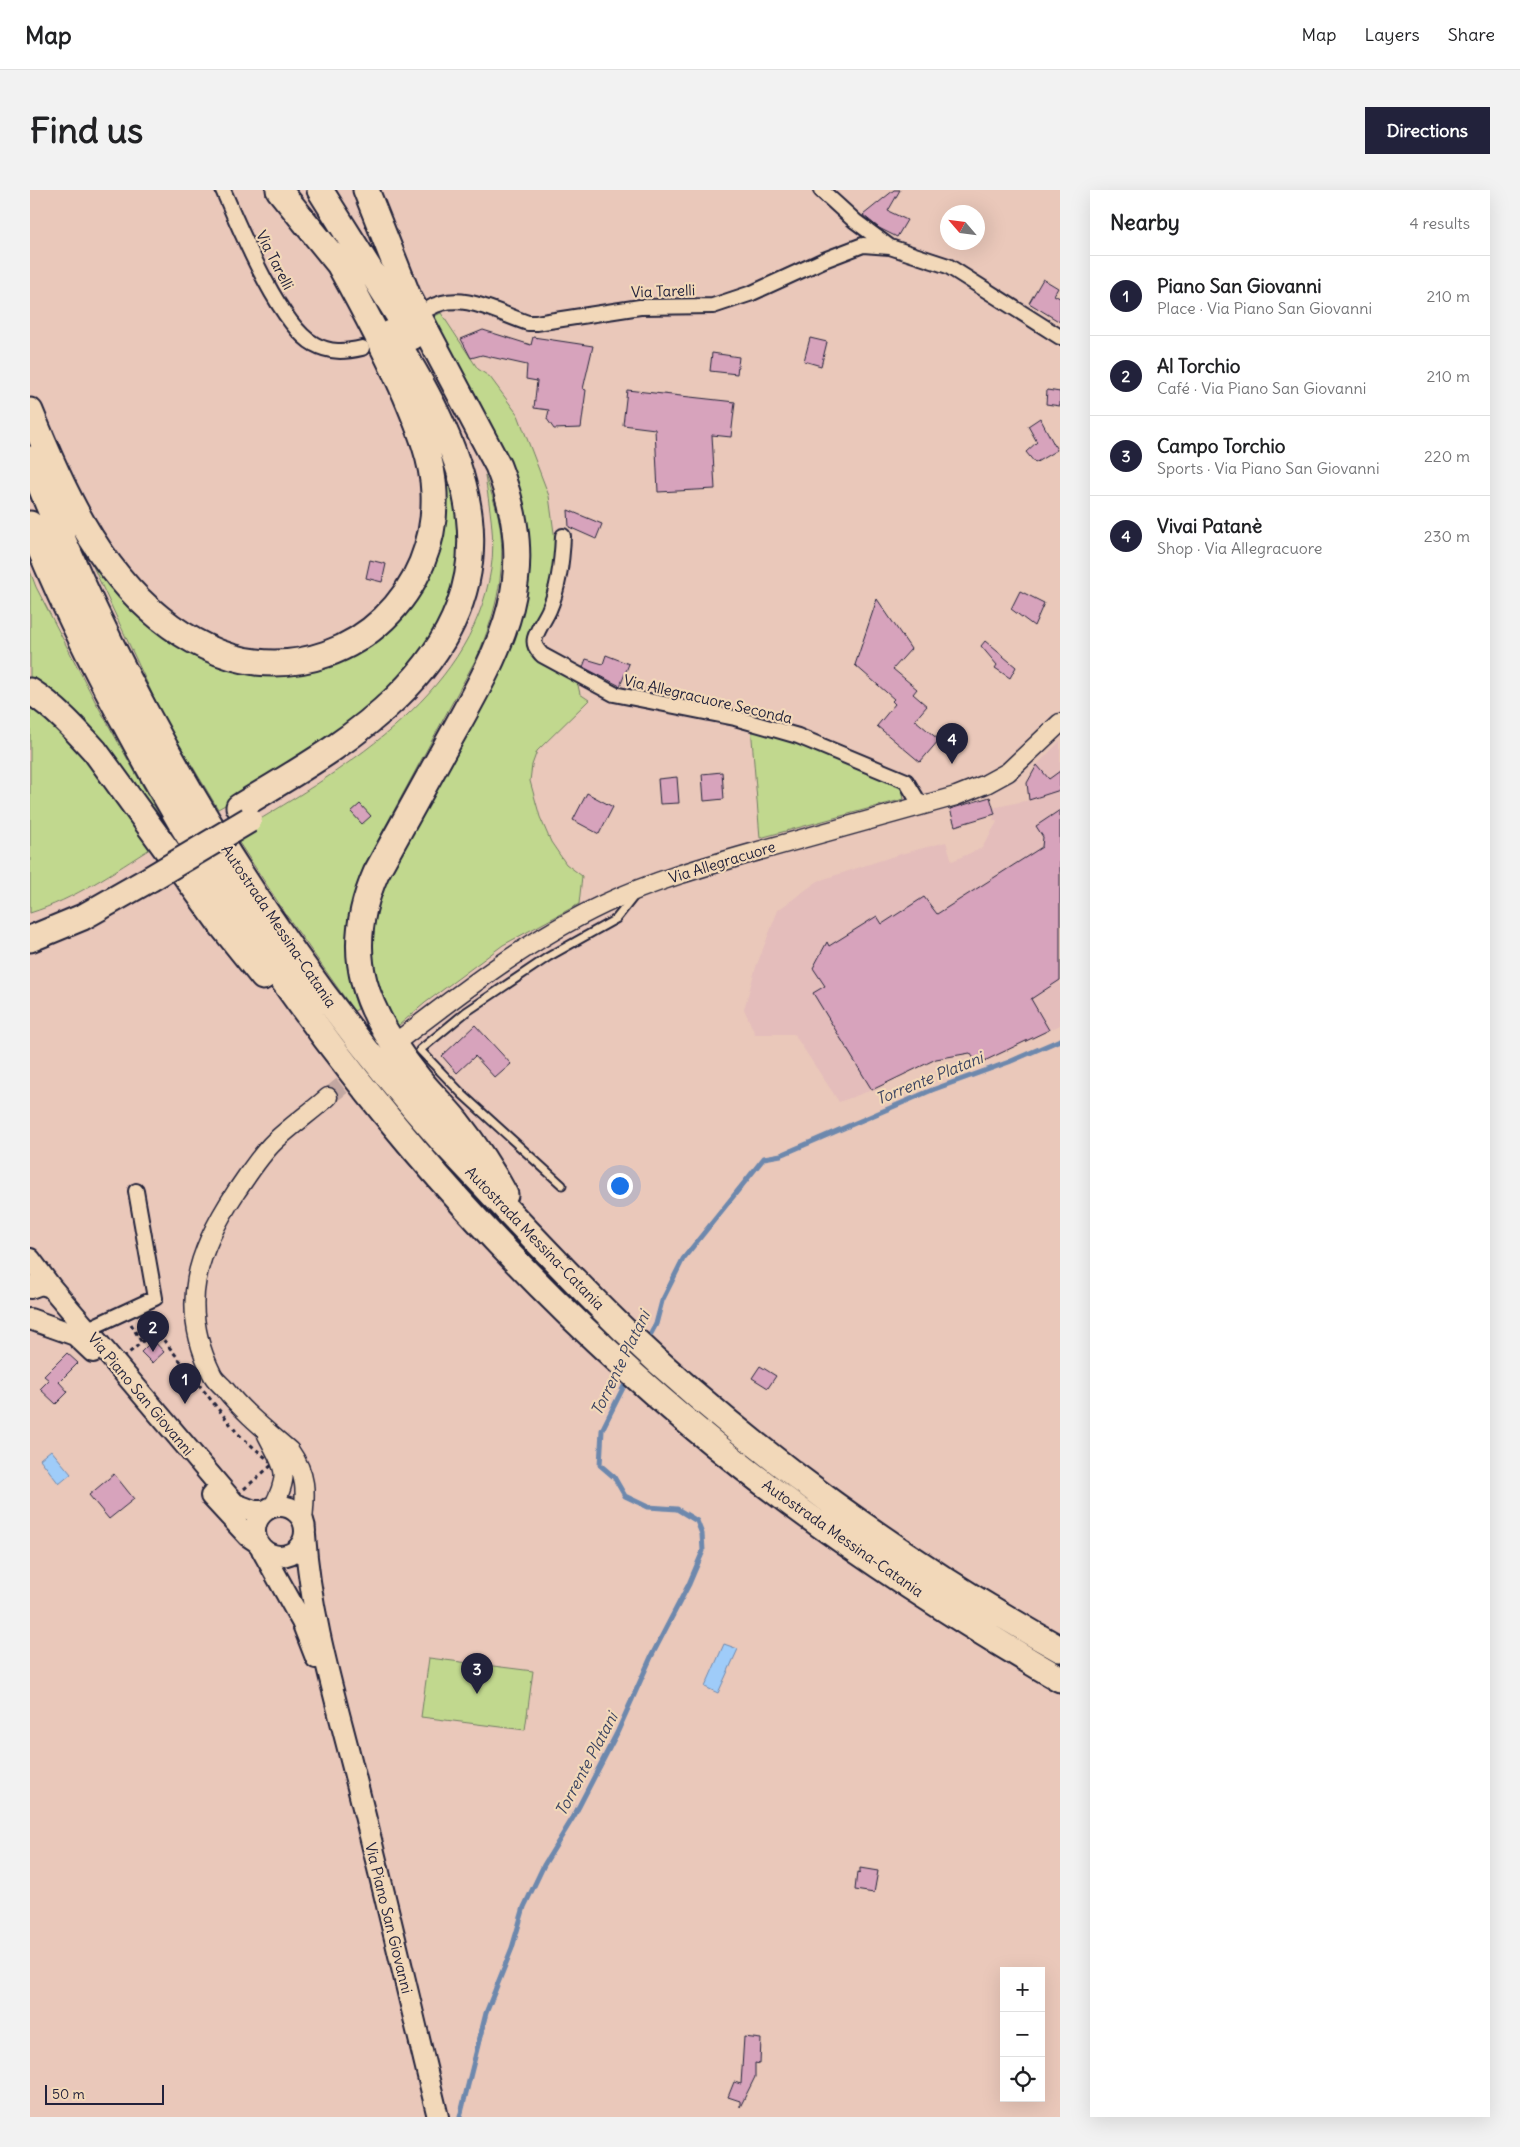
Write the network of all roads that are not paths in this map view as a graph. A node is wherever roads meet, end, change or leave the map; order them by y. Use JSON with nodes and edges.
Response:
{"nodes":[{"id":1,"x":222,"y":190,"type":"edge"},
{"id":2,"x":266,"y":190,"type":"edge"},
{"id":3,"x":279,"y":190,"type":"edge"},
{"id":4,"x":291,"y":190,"type":"edge"},
{"id":5,"x":305,"y":190,"type":"edge"},
{"id":6,"x":320,"y":190,"type":"edge"},
{"id":7,"x":330,"y":190,"type":"edge"},
{"id":8,"x":366,"y":190,"type":"edge"},
{"id":9,"x":381,"y":190,"type":"edge"},
{"id":10,"x":821,"y":190,"type":"edge"},
{"id":11,"x":318,"y":237,"type":"junction"},
{"id":12,"x":355,"y":244,"type":"junction"},
{"id":13,"x":890,"y":247,"type":"junction"},
{"id":14,"x":340,"y":266,"type":"junction"},
{"id":15,"x":381,"y":287,"type":"junction"},
{"id":16,"x":408,"y":296,"type":"junction"},
{"id":17,"x":430,"y":308,"type":"dead end"},
{"id":18,"x":1060,"y":337,"type":"edge"},
{"id":19,"x":362,"y":348,"type":"dead end"},
{"id":20,"x":435,"y":374,"type":"junction"},
{"id":21,"x":30,"y":411,"type":"edge"},
{"id":22,"x":30,"y":459,"type":"edge"},
{"id":23,"x":30,"y":524,"type":"edge"},
{"id":24,"x":563,"y":536,"type":"dead end"},
{"id":25,"x":30,"y":691,"type":"edge"},
{"id":26,"x":1060,"y":723,"type":"edge"},
{"id":27,"x":921,"y":806,"type":"junction"},
{"id":28,"x":244,"y":814,"type":"junction"},
{"id":29,"x":145,"y":872,"type":"junction"},
{"id":30,"x":640,"y":889,"type":"junction"},
{"id":31,"x":30,"y":922,"type":"edge"},
{"id":32,"x":30,"y":939,"type":"edge"},
{"id":33,"x":399,"y":1040,"type":"dead end"},
{"id":34,"x":328,"y":1097,"type":"tunnel mouth"},
{"id":35,"x":477,"y":1151,"type":"junction"},
{"id":36,"x":421,"y":1154,"type":"junction"},
{"id":37,"x":562,"y":1185,"type":"dead end"},
{"id":38,"x":136,"y":1191,"type":"dead end"},
{"id":39,"x":518,"y":1222,"type":"junction"},
{"id":40,"x":30,"y":1259,"type":"edge"},
{"id":41,"x":51,"y":1287,"type":"junction"},
{"id":42,"x":30,"y":1288,"type":"edge"},
{"id":43,"x":35,"y":1324,"type":"edge"},
{"id":44,"x":88,"y":1329,"type":"junction"},
{"id":45,"x":263,"y":1428,"type":"junction"},
{"id":46,"x":269,"y":1509,"type":"junction"},
{"id":47,"x":304,"y":1527,"type":"junction"},
{"id":48,"x":260,"y":1546,"type":"junction"},
{"id":49,"x":1060,"y":1649,"type":"edge"},
{"id":50,"x":1060,"y":1679,"type":"edge"},
{"id":51,"x":340,"y":1720,"type":"junction"},
{"id":52,"x":438,"y":2117,"type":"edge"}],
"edges":[{"from":1,"to":19,"type":"street","name":"Via Tarelli"},
{"from":2,"to":11,"type":"highway"},
{"from":3,"to":11,"type":"highway"},
{"from":4,"to":11,"type":"highway"},
{"from":5,"to":15,"type":"highway"},
{"from":6,"to":12,"type":"highway"},
{"from":7,"to":12,"type":"highway"},
{"from":8,"to":16,"type":"highway"},
{"from":9,"to":16,"type":"highway"},
{"from":10,"to":13,"type":"street"},
{"from":11,"to":14,"type":"highway"},
{"from":12,"to":15,"type":"highway"},
{"from":13,"to":17,"type":"street","name":"Via Tarelli"},
{"from":13,"to":18,"type":"street"},
{"from":14,"to":21,"type":"highway"},
{"from":14,"to":28,"type":"highway"},
{"from":15,"to":20,"type":"highway"},
{"from":16,"to":35,"type":"highway"},
{"from":20,"to":28,"type":"highway"},
{"from":20,"to":35,"type":"highway"},
{"from":22,"to":39,"type":"highway","name":"Autostrada Messina-Catania"},
{"from":23,"to":36,"type":"highway","name":"Autostrada Messina-Catania"},
{"from":24,"to":27,"type":"street","name":"Via Allegracuore Seconda"},
{"from":25,"to":36,"type":"highway"},
{"from":26,"to":27,"type":"street","name":"Via Allegracuore"},
{"from":27,"to":30,"type":"street","name":"Via Allegracuore"},
{"from":28,"to":29,"type":"highway","bridge":true},
{"from":29,"to":31,"type":"highway"},
{"from":29,"to":32,"type":"highway"},
{"from":30,"to":33,"type":"street","name":"Via Allegracuore"},
{"from":30,"to":37,"type":"lane"},
{"from":34,"to":45,"type":"street"},
{"from":35,"to":39,"type":"highway"},
{"from":36,"to":50,"type":"highway","name":"Autostrada Messina-Catania"},
{"from":38,"to":44,"type":"street"},
{"from":39,"to":49,"type":"highway","name":"Autostrada Messina-Catania"},
{"from":40,"to":41,"type":"main road","name":"Via Piano San Giovanni"},
{"from":41,"to":42,"type":"main road"},
{"from":41,"to":44,"type":"main road","name":"Via Piano San Giovanni"},
{"from":43,"to":48,"type":"main road","name":"Via Piano San Giovanni"},
{"from":44,"to":46,"type":"main road","name":"Via Piano San Giovanni"},
{"from":45,"to":46,"type":"street"},
{"from":45,"to":47,"type":"street"},
{"from":46,"to":47,"type":"main road"},
{"from":46,"to":48,"type":"main road"},
{"from":47,"to":48,"type":"main road"},
{"from":47,"to":51,"type":"main road"},
{"from":48,"to":51,"type":"main road"},
{"from":51,"to":52,"type":"main road","name":"Via Piano San Giovanni"}]}
